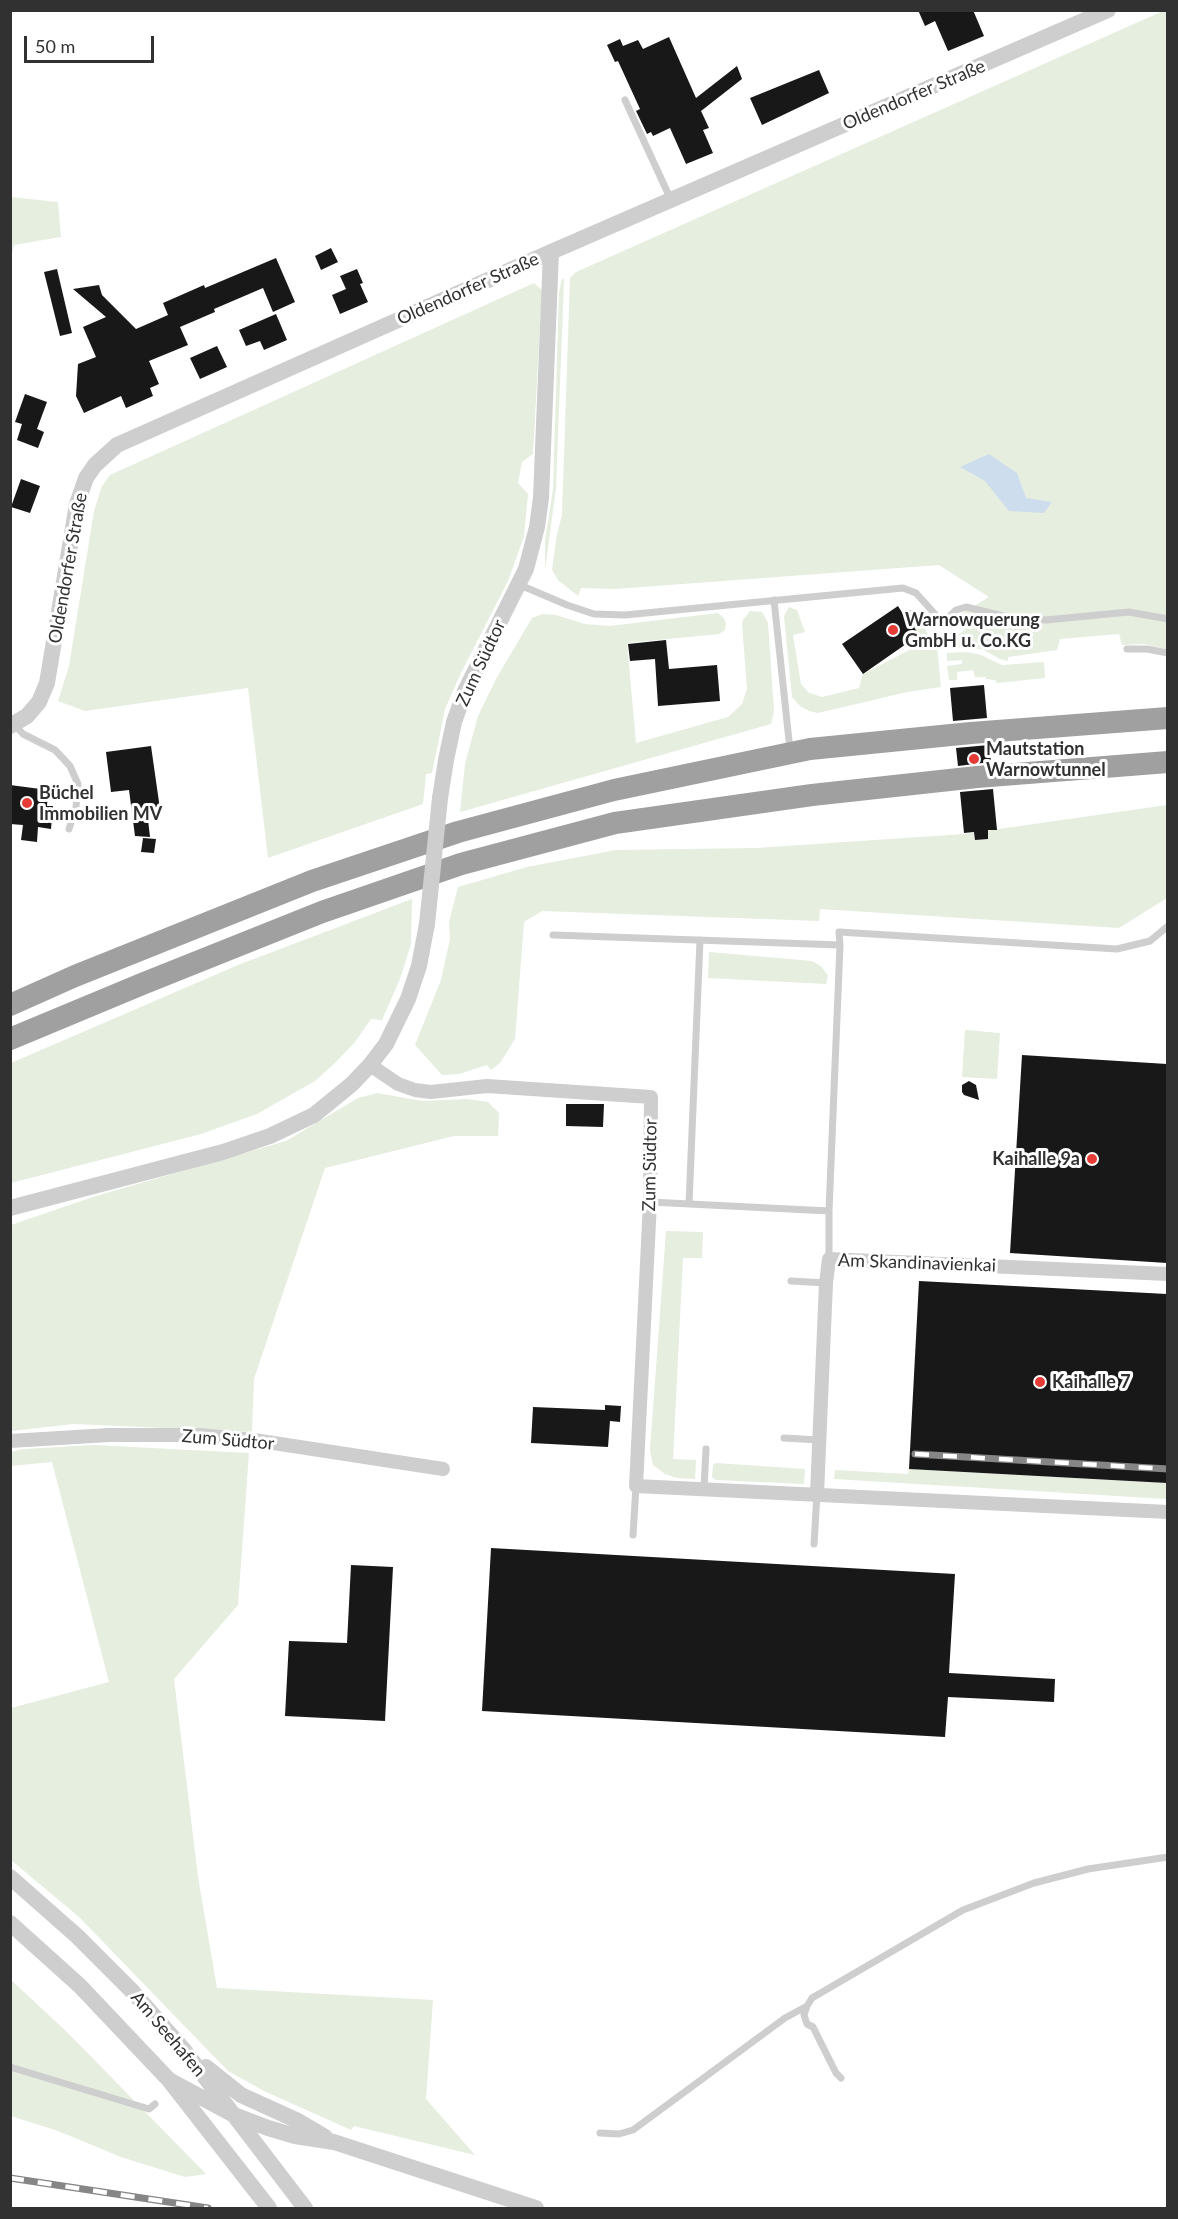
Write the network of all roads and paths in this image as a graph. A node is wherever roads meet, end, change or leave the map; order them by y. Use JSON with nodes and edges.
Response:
{"nodes":[{"id":1,"x":1108,"y":10,"type":"edge"},
{"id":2,"x":625,"y":100,"type":"dead end"},
{"id":3,"x":671,"y":200,"type":"junction"},
{"id":4,"x":551,"y":252,"type":"junction"},
{"id":5,"x":519,"y":584,"type":"junction"},
{"id":6,"x":774,"y":600,"type":"junction"},
{"id":7,"x":732,"y":604,"type":"junction"},
{"id":8,"x":733,"y":612,"type":"dead end"},
{"id":9,"x":1167,"y":619,"type":"edge"},
{"id":10,"x":1127,"y":649,"type":"dead end"},
{"id":11,"x":1167,"y":653,"type":"edge"},
{"id":12,"x":1167,"y":718,"type":"edge"},
{"id":13,"x":12,"y":725,"type":"edge"},
{"id":14,"x":790,"y":753,"type":"junction"},
{"id":15,"x":1167,"y":762,"type":"edge"},
{"id":16,"x":69,"y":829,"type":"dead end"},
{"id":17,"x":1167,"y":926,"type":"edge"},
{"id":18,"x":553,"y":935,"type":"dead end"},
{"id":19,"x":700,"y":940,"type":"junction"},
{"id":20,"x":840,"y":945,"type":"junction"},
{"id":21,"x":10,"y":1005,"type":"edge"},
{"id":22,"x":10,"y":1039,"type":"edge"},
{"id":23,"x":370,"y":1065,"type":"junction"},
{"id":24,"x":650,"y":1202,"type":"junction"},
{"id":25,"x":689,"y":1204,"type":"junction"},
{"id":26,"x":10,"y":1208,"type":"edge"},
{"id":27,"x":829,"y":1211,"type":"junction"},
{"id":28,"x":829,"y":1259,"type":"junction"},
{"id":29,"x":1167,"y":1274,"type":"edge"},
{"id":30,"x":791,"y":1281,"type":"dead end"},
{"id":31,"x":826,"y":1283,"type":"junction"},
{"id":32,"x":784,"y":1438,"type":"dead end"},
{"id":33,"x":819,"y":1440,"type":"junction"},
{"id":34,"x":10,"y":1441,"type":"edge"},
{"id":35,"x":706,"y":1449,"type":"dead end"},
{"id":36,"x":443,"y":1469,"type":"dead end"},
{"id":37,"x":636,"y":1486,"type":"junction"},
{"id":38,"x":704,"y":1489,"type":"junction"},
{"id":39,"x":817,"y":1494,"type":"junction"},
{"id":40,"x":1167,"y":1512,"type":"edge"},
{"id":41,"x":633,"y":1535,"type":"dead end"},
{"id":42,"x":814,"y":1544,"type":"dead end"},
{"id":43,"x":1167,"y":1857,"type":"edge"},
{"id":44,"x":10,"y":1877,"type":"edge"},
{"id":45,"x":10,"y":1923,"type":"edge"},
{"id":46,"x":807,"y":2006,"type":"junction"},
{"id":47,"x":184,"y":2050,"type":"junction"},
{"id":48,"x":10,"y":2067,"type":"edge"},
{"id":49,"x":841,"y":2078,"type":"dead end"},
{"id":50,"x":169,"y":2080,"type":"junction"},
{"id":51,"x":155,"y":2104,"type":"dead end"},
{"id":52,"x":234,"y":2115,"type":"junction"},
{"id":53,"x":600,"y":2133,"type":"dead end"},
{"id":54,"x":334,"y":2142,"type":"junction"},
{"id":55,"x":269,"y":2208,"type":"edge"},
{"id":56,"x":305,"y":2208,"type":"edge"},
{"id":57,"x":536,"y":2208,"type":"edge"}],
"edges":[{"from":1,"to":3,"type":"street","name":"Oldendorfer Straße"},
{"from":2,"to":3,"type":"lane"},
{"from":3,"to":4,"type":"street","name":"Oldendorfer Straße"},
{"from":4,"to":5,"type":"street","name":"Zum Südtor"},
{"from":4,"to":13,"type":"street","name":"Oldendorfer Straße"},
{"from":5,"to":7,"type":"lane"},
{"from":5,"to":23,"type":"street","name":"Zum Südtor","bridge":true},
{"from":6,"to":7,"type":"lane"},
{"from":6,"to":9,"type":"lane"},
{"from":6,"to":14,"type":"lane"},
{"from":7,"to":8,"type":"lane"},
{"from":10,"to":11,"type":"lane"},
{"from":12,"to":14,"type":"highway"},
{"from":13,"to":16,"type":"lane"},
{"from":14,"to":21,"type":"highway"},
{"from":15,"to":22,"type":"highway"},
{"from":17,"to":20,"type":"lane"},
{"from":18,"to":19,"type":"lane"},
{"from":19,"to":20,"type":"lane"},
{"from":19,"to":25,"type":"lane"},
{"from":20,"to":27,"type":"lane"},
{"from":23,"to":24,"type":"street","name":"Zum Südtor"},
{"from":23,"to":26,"type":"street","name":"Zum Südtor"},
{"from":24,"to":25,"type":"lane"},
{"from":24,"to":37,"type":"street","name":"Zum Südtor"},
{"from":25,"to":27,"type":"lane"},
{"from":27,"to":28,"type":"lane"},
{"from":28,"to":29,"type":"street","name":"Am Skandinavienkai"},
{"from":28,"to":31,"type":"street","name":"Am Skandinavienkai"},
{"from":30,"to":31,"type":"lane"},
{"from":31,"to":33,"type":"street","name":"Am Skandinavienkai"},
{"from":32,"to":33,"type":"lane"},
{"from":33,"to":39,"type":"street","name":"Am Skandinavienkai"},
{"from":34,"to":36,"type":"street","name":"Zum Südtor"},
{"from":35,"to":38,"type":"lane"},
{"from":37,"to":38,"type":"street"},
{"from":37,"to":41,"type":"lane"},
{"from":38,"to":39,"type":"street"},
{"from":39,"to":40,"type":"street"},
{"from":39,"to":42,"type":"lane"},
{"from":43,"to":46,"type":"lane"},
{"from":44,"to":47,"type":"street","name":"Am Seehafen"},
{"from":45,"to":50,"type":"street","name":"Am Seehafen"},
{"from":46,"to":49,"type":"lane"},
{"from":46,"to":53,"type":"lane"},
{"from":47,"to":52,"type":"street","name":"Am Seehafen"},
{"from":47,"to":54,"type":"street"},
{"from":48,"to":51,"type":"lane"},
{"from":50,"to":52,"type":"street"},
{"from":50,"to":55,"type":"street","name":"Am Seehafen"},
{"from":52,"to":54,"type":"street"},
{"from":52,"to":56,"type":"street","name":"Am Seehafen"},
{"from":54,"to":57,"type":"street"}]}
